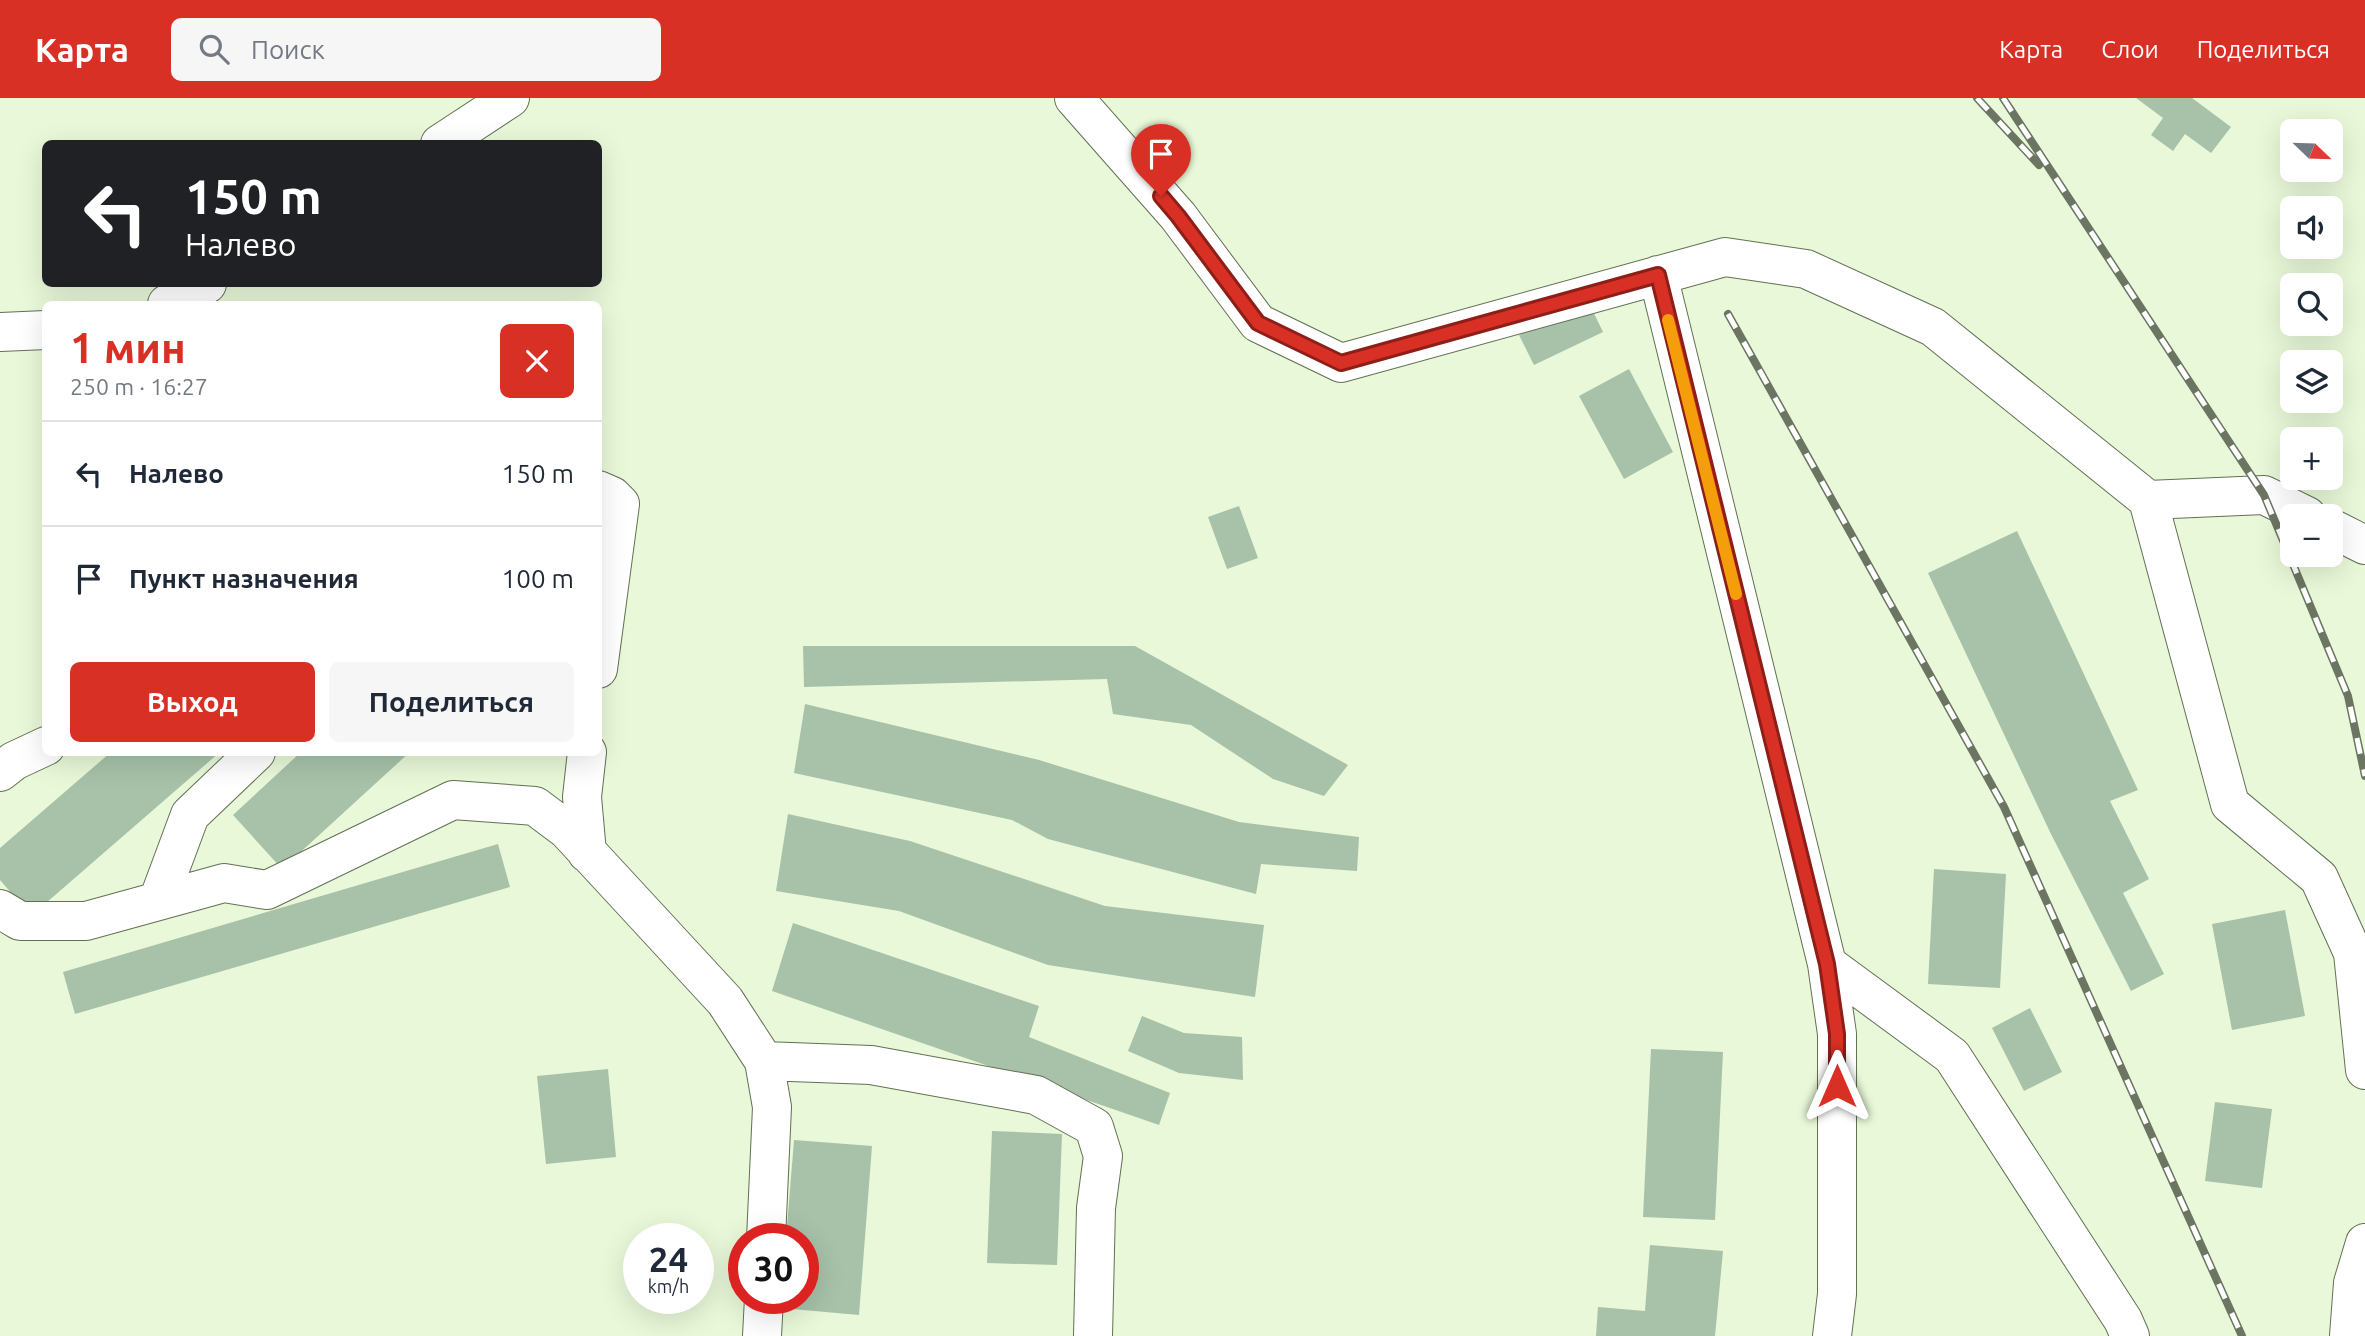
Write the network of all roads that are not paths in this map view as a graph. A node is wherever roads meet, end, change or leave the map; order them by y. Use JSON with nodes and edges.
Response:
{"nodes":[{"id":1,"x":510,"y":98,"type":"edge"},
{"id":2,"x":1074,"y":98,"type":"edge"},
{"id":3,"x":446,"y":140,"type":"edge"},
{"id":4,"x":1658,"y":275,"type":"junction"},
{"id":5,"x":201,"y":287,"type":"edge"},
{"id":6,"x":173,"y":301,"type":"edge"},
{"id":7,"x":42,"y":330,"type":"edge"},
{"id":8,"x":0,"y":332,"type":"edge"},
{"id":9,"x":602,"y":492,"type":"edge"},
{"id":10,"x":2148,"y":500,"type":"junction"},
{"id":11,"x":2282,"y":504,"type":"edge"},
{"id":12,"x":2343,"y":534,"type":"edge"},
{"id":13,"x":2365,"y":545,"type":"edge"},
{"id":14,"x":602,"y":617,"type":"edge"},
{"id":15,"x":42,"y":748,"type":"edge"},
{"id":16,"x":252,"y":756,"type":"edge"},
{"id":17,"x":587,"y":756,"type":"edge"},
{"id":18,"x":0,"y":772,"type":"edge"},
{"id":19,"x":587,"y":853,"type":"junction"},
{"id":20,"x":158,"y":901,"type":"junction"},
{"id":21,"x":0,"y":909,"type":"edge"},
{"id":22,"x":1827,"y":964,"type":"junction"},
{"id":23,"x":764,"y":1061,"type":"junction"},
{"id":24,"x":2365,"y":1070,"type":"edge"},
{"id":25,"x":767,"y":1223,"type":"edge"},
{"id":26,"x":2365,"y":1244,"type":"edge"},
{"id":27,"x":763,"y":1314,"type":"edge"},
{"id":28,"x":762,"y":1336,"type":"edge"},
{"id":29,"x":1093,"y":1336,"type":"edge"},
{"id":30,"x":1832,"y":1336,"type":"edge"},
{"id":31,"x":2130,"y":1336,"type":"edge"},
{"id":32,"x":2350,"y":1336,"type":"edge"}],
"edges":[{"from":1,"to":3,"type":"street"},
{"from":2,"to":4,"type":"street"},
{"from":4,"to":10,"type":"street"},
{"from":4,"to":22,"type":"street"},
{"from":5,"to":6,"type":"street"},
{"from":7,"to":8,"type":"street"},
{"from":9,"to":14,"type":"street"},
{"from":10,"to":11,"type":"street"},
{"from":10,"to":24,"type":"street"},
{"from":12,"to":13,"type":"street"},
{"from":15,"to":18,"type":"street"},
{"from":16,"to":20,"type":"street"},
{"from":17,"to":19,"type":"street"},
{"from":19,"to":20,"type":"street"},
{"from":19,"to":23,"type":"street"},
{"from":20,"to":21,"type":"street"},
{"from":22,"to":30,"type":"street"},
{"from":22,"to":31,"type":"street"},
{"from":23,"to":25,"type":"street"},
{"from":23,"to":29,"type":"street"},
{"from":26,"to":32,"type":"street"},
{"from":27,"to":28,"type":"street"}]}
